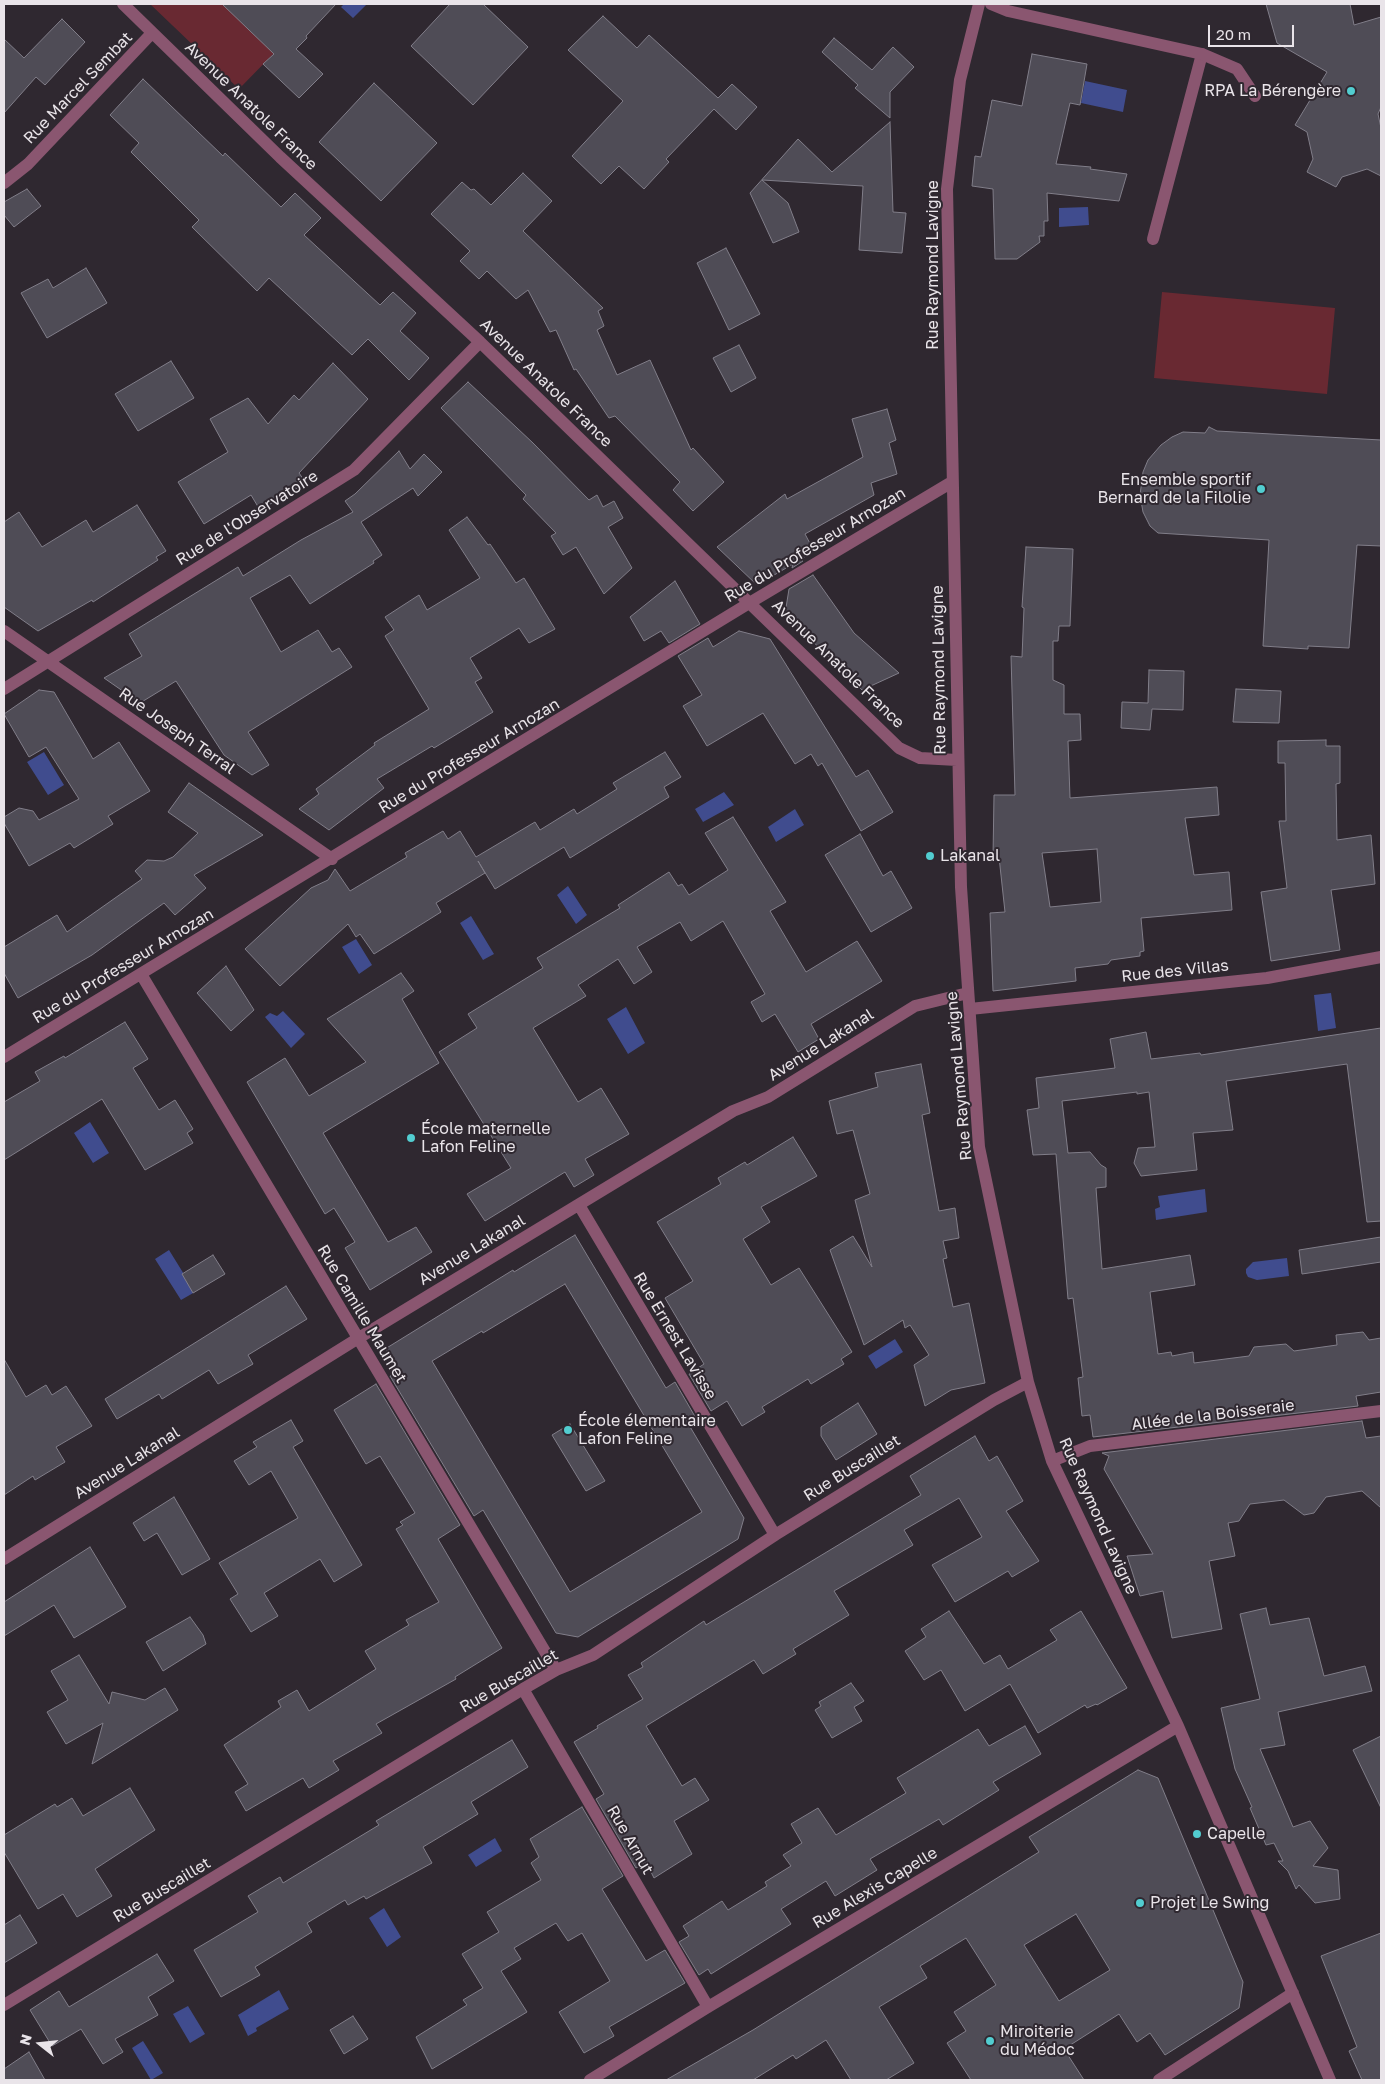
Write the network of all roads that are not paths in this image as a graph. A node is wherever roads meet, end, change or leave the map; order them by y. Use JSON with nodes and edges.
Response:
{"nodes":[{"id":1,"x":123,"y":4,"type":"edge"},
{"id":2,"x":979,"y":4,"type":"edge"},
{"id":3,"x":991,"y":4,"type":"edge"},
{"id":4,"x":152,"y":33,"type":"junction"},
{"id":5,"x":1202,"y":54,"type":"junction"},
{"id":6,"x":1255,"y":96,"type":"dead end"},
{"id":7,"x":4,"y":183,"type":"edge"},
{"id":8,"x":1153,"y":239,"type":"dead end"},
{"id":9,"x":480,"y":342,"type":"junction"},
{"id":10,"x":952,"y":482,"type":"junction"},
{"id":11,"x":751,"y":602,"type":"junction"},
{"id":12,"x":4,"y":631,"type":"edge"},
{"id":13,"x":49,"y":662,"type":"junction"},
{"id":14,"x":4,"y":689,"type":"edge"},
{"id":15,"x":957,"y":760,"type":"junction"},
{"id":16,"x":332,"y":859,"type":"junction"},
{"id":17,"x":1381,"y":956,"type":"edge"},
{"id":18,"x":141,"y":974,"type":"junction"},
{"id":19,"x":968,"y":994,"type":"junction"},
{"id":20,"x":970,"y":1009,"type":"junction"},
{"id":21,"x":4,"y":1057,"type":"edge"},
{"id":22,"x":579,"y":1205,"type":"junction"},
{"id":23,"x":357,"y":1339,"type":"junction"},
{"id":24,"x":1028,"y":1382,"type":"junction"},
{"id":25,"x":1381,"y":1411,"type":"edge"},
{"id":26,"x":1052,"y":1461,"type":"junction"},
{"id":27,"x":775,"y":1535,"type":"junction"},
{"id":28,"x":4,"y":1559,"type":"edge"},
{"id":29,"x":556,"y":1670,"type":"junction"},
{"id":30,"x":523,"y":1689,"type":"junction"},
{"id":31,"x":1178,"y":1726,"type":"junction"},
{"id":32,"x":1293,"y":1993,"type":"junction"},
{"id":33,"x":4,"y":2005,"type":"edge"},
{"id":34,"x":708,"y":2007,"type":"junction"},
{"id":35,"x":590,"y":2080,"type":"edge"},
{"id":36,"x":1159,"y":2080,"type":"edge"},
{"id":37,"x":1330,"y":2080,"type":"edge"}],
"edges":[{"from":1,"to":4,"type":"street","name":"Avenue Anatole France"},
{"from":2,"to":10,"type":"street","name":"Rue Raymond Lavigne"},
{"from":3,"to":5,"type":"street"},
{"from":4,"to":7,"type":"street","name":"Rue Marcel Sembat"},
{"from":4,"to":9,"type":"street","name":"Avenue Anatole France"},
{"from":5,"to":6,"type":"street"},
{"from":5,"to":8,"type":"street"},
{"from":9,"to":11,"type":"street","name":"Avenue Anatole France"},
{"from":9,"to":13,"type":"street","name":"Rue de l'Observatoire"},
{"from":10,"to":11,"type":"street","name":"Rue du Professeur Arnozan"},
{"from":10,"to":15,"type":"street","name":"Rue Raymond Lavigne"},
{"from":11,"to":15,"type":"street","name":"Avenue Anatole France"},
{"from":11,"to":16,"type":"street","name":"Rue du Professeur Arnozan"},
{"from":12,"to":13,"type":"street","name":"Rue Joseph Terral"},
{"from":13,"to":14,"type":"street","name":"Rue de l'Observatoire"},
{"from":13,"to":16,"type":"street","name":"Rue Joseph Terral"},
{"from":15,"to":19,"type":"street","name":"Rue Raymond Lavigne"},
{"from":16,"to":18,"type":"street","name":"Rue du Professeur Arnozan"},
{"from":17,"to":20,"type":"street","name":"Rue des Villas"},
{"from":18,"to":21,"type":"street","name":"Rue du Professeur Arnozan"},
{"from":18,"to":23,"type":"street","name":"Rue Camille Maumet"},
{"from":19,"to":20,"type":"street","name":"Rue Raymond Lavigne"},
{"from":19,"to":22,"type":"street","name":"Avenue Lakanal"},
{"from":20,"to":24,"type":"street","name":"Rue Raymond Lavigne"},
{"from":22,"to":23,"type":"street","name":"Avenue Lakanal"},
{"from":22,"to":27,"type":"street","name":"Rue Ernest Lavisse"},
{"from":23,"to":28,"type":"street","name":"Avenue Lakanal"},
{"from":23,"to":29,"type":"street","name":"Rue Camille Maumet"},
{"from":24,"to":26,"type":"street","name":"Rue Raymond Lavigne"},
{"from":24,"to":27,"type":"street","name":"Rue Buscaillet"},
{"from":25,"to":26,"type":"street","name":"Allée de la Boisseraie"},
{"from":26,"to":31,"type":"street","name":"Rue Raymond Lavigne"},
{"from":27,"to":29,"type":"street","name":"Rue Buscaillet"},
{"from":29,"to":30,"type":"street","name":"Rue Buscaillet"},
{"from":30,"to":33,"type":"street","name":"Rue Buscaillet"},
{"from":30,"to":34,"type":"street","name":"Rue Arnut"},
{"from":31,"to":32,"type":"street","name":"Rue Raymond Lavigne"},
{"from":31,"to":34,"type":"street","name":"Rue Alexis Capelle"},
{"from":32,"to":36,"type":"street"},
{"from":32,"to":37,"type":"street","name":"Rue Raymond Lavigne"},
{"from":34,"to":35,"type":"street","name":"Rue Alexis Capelle"}]}
